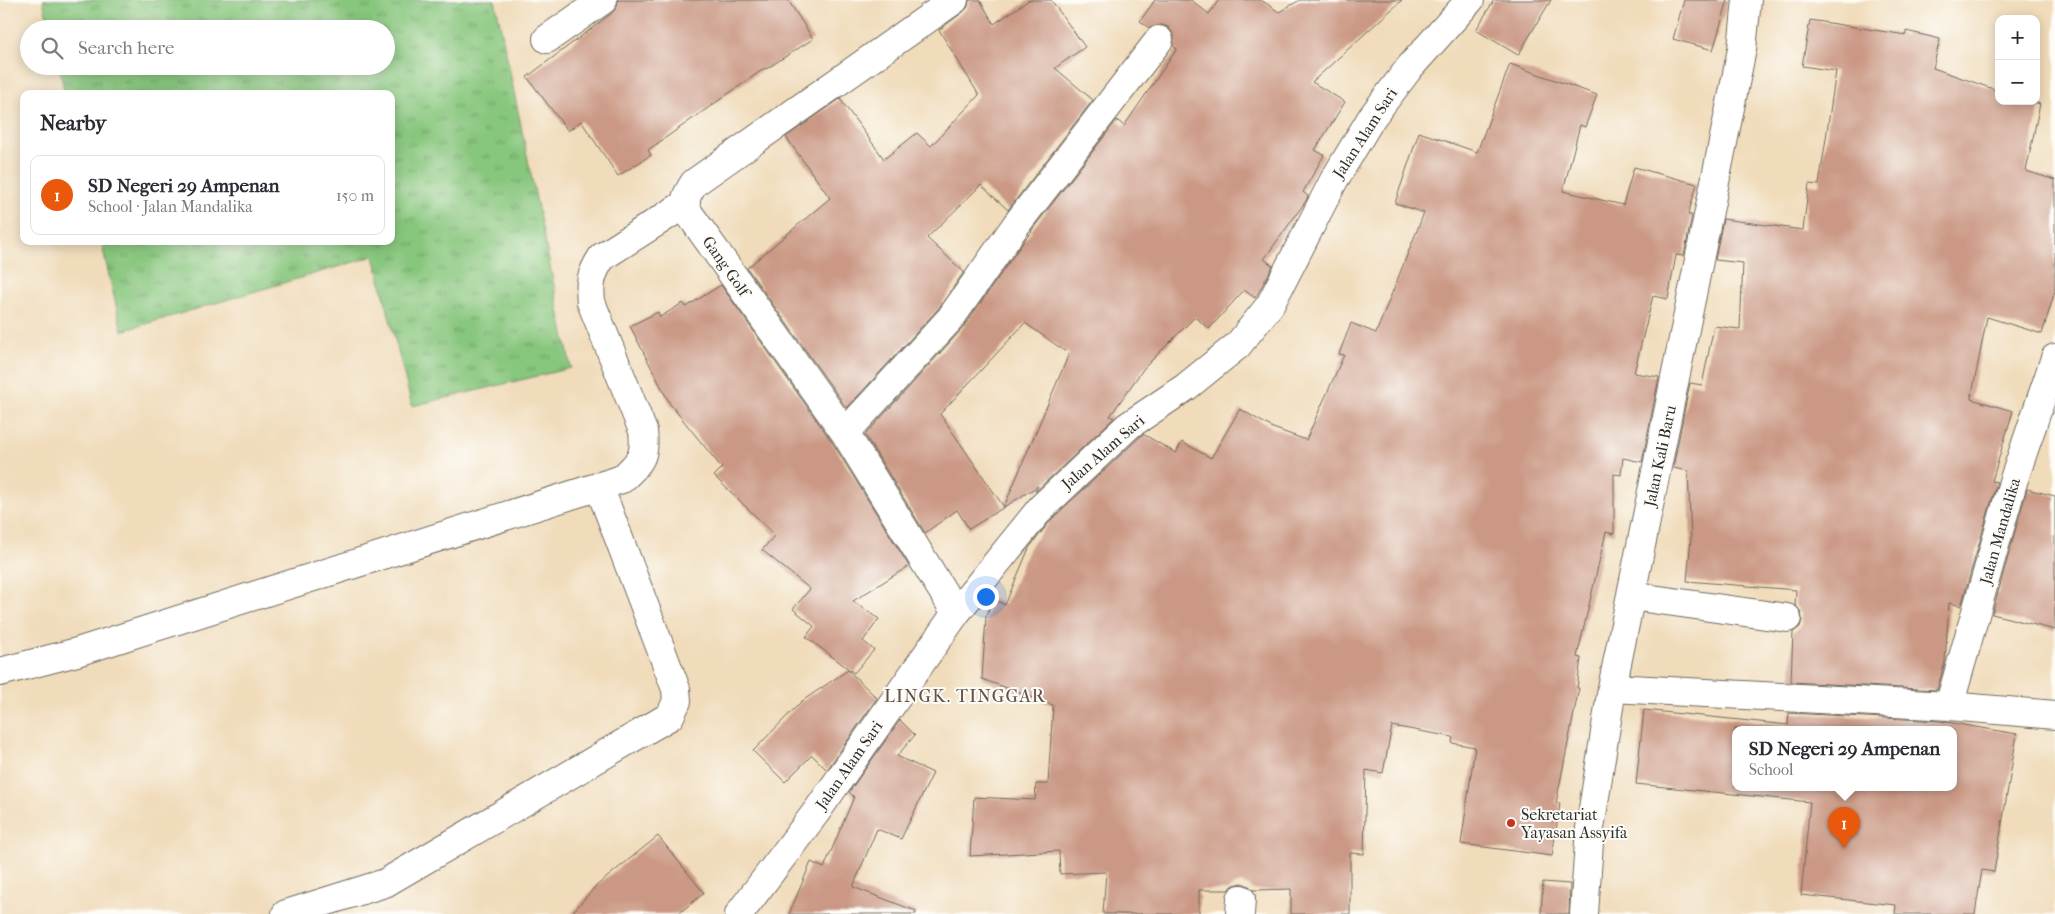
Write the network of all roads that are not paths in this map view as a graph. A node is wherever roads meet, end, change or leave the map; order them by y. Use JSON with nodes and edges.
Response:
{"nodes":[{"id":1,"x":603,"y":0,"type":"edge"},
{"id":2,"x":954,"y":0,"type":"edge"},
{"id":3,"x":1470,"y":0,"type":"edge"},
{"id":4,"x":1747,"y":0,"type":"edge"},
{"id":5,"x":547,"y":39,"type":"dead end"},
{"id":6,"x":1159,"y":40,"type":"dead end"},
{"id":7,"x":684,"y":204,"type":"junction"},
{"id":8,"x":2055,"y":358,"type":"edge"},
{"id":9,"x":845,"y":433,"type":"junction"},
{"id":10,"x":599,"y":486,"type":"junction"},
{"id":11,"x":1631,"y":596,"type":"junction"},
{"id":12,"x":956,"y":613,"type":"junction"},
{"id":13,"x":1787,"y":618,"type":"dead end"},
{"id":14,"x":0,"y":672,"type":"edge"},
{"id":15,"x":1612,"y":688,"type":"junction"},
{"id":16,"x":1949,"y":706,"type":"junction"},
{"id":17,"x":2055,"y":715,"type":"edge"},
{"id":18,"x":286,"y":914,"type":"edge"},
{"id":19,"x":739,"y":914,"type":"edge"},
{"id":20,"x":1584,"y":914,"type":"edge"}],
"edges":[{"from":1,"to":5,"type":"street"},
{"from":2,"to":7,"type":"street"},
{"from":3,"to":12,"type":"street","name":"Jalan Alam Sari"},
{"from":4,"to":11,"type":"street","name":"Jalan Kali Baru"},
{"from":6,"to":9,"type":"street"},
{"from":7,"to":9,"type":"street","name":"Gang Golf"},
{"from":7,"to":10,"type":"street"},
{"from":8,"to":16,"type":"street","name":"Jalan Mandalika"},
{"from":9,"to":12,"type":"street","name":"Gang Golf"},
{"from":10,"to":14,"type":"street"},
{"from":10,"to":18,"type":"street"},
{"from":11,"to":13,"type":"street"},
{"from":11,"to":15,"type":"street","name":"Jalan Kali Baru"},
{"from":12,"to":19,"type":"street","name":"Jalan Alam Sari"},
{"from":15,"to":16,"type":"street"},
{"from":15,"to":20,"type":"street","name":"Jalan Kali Baru"},
{"from":16,"to":17,"type":"street"}]}
